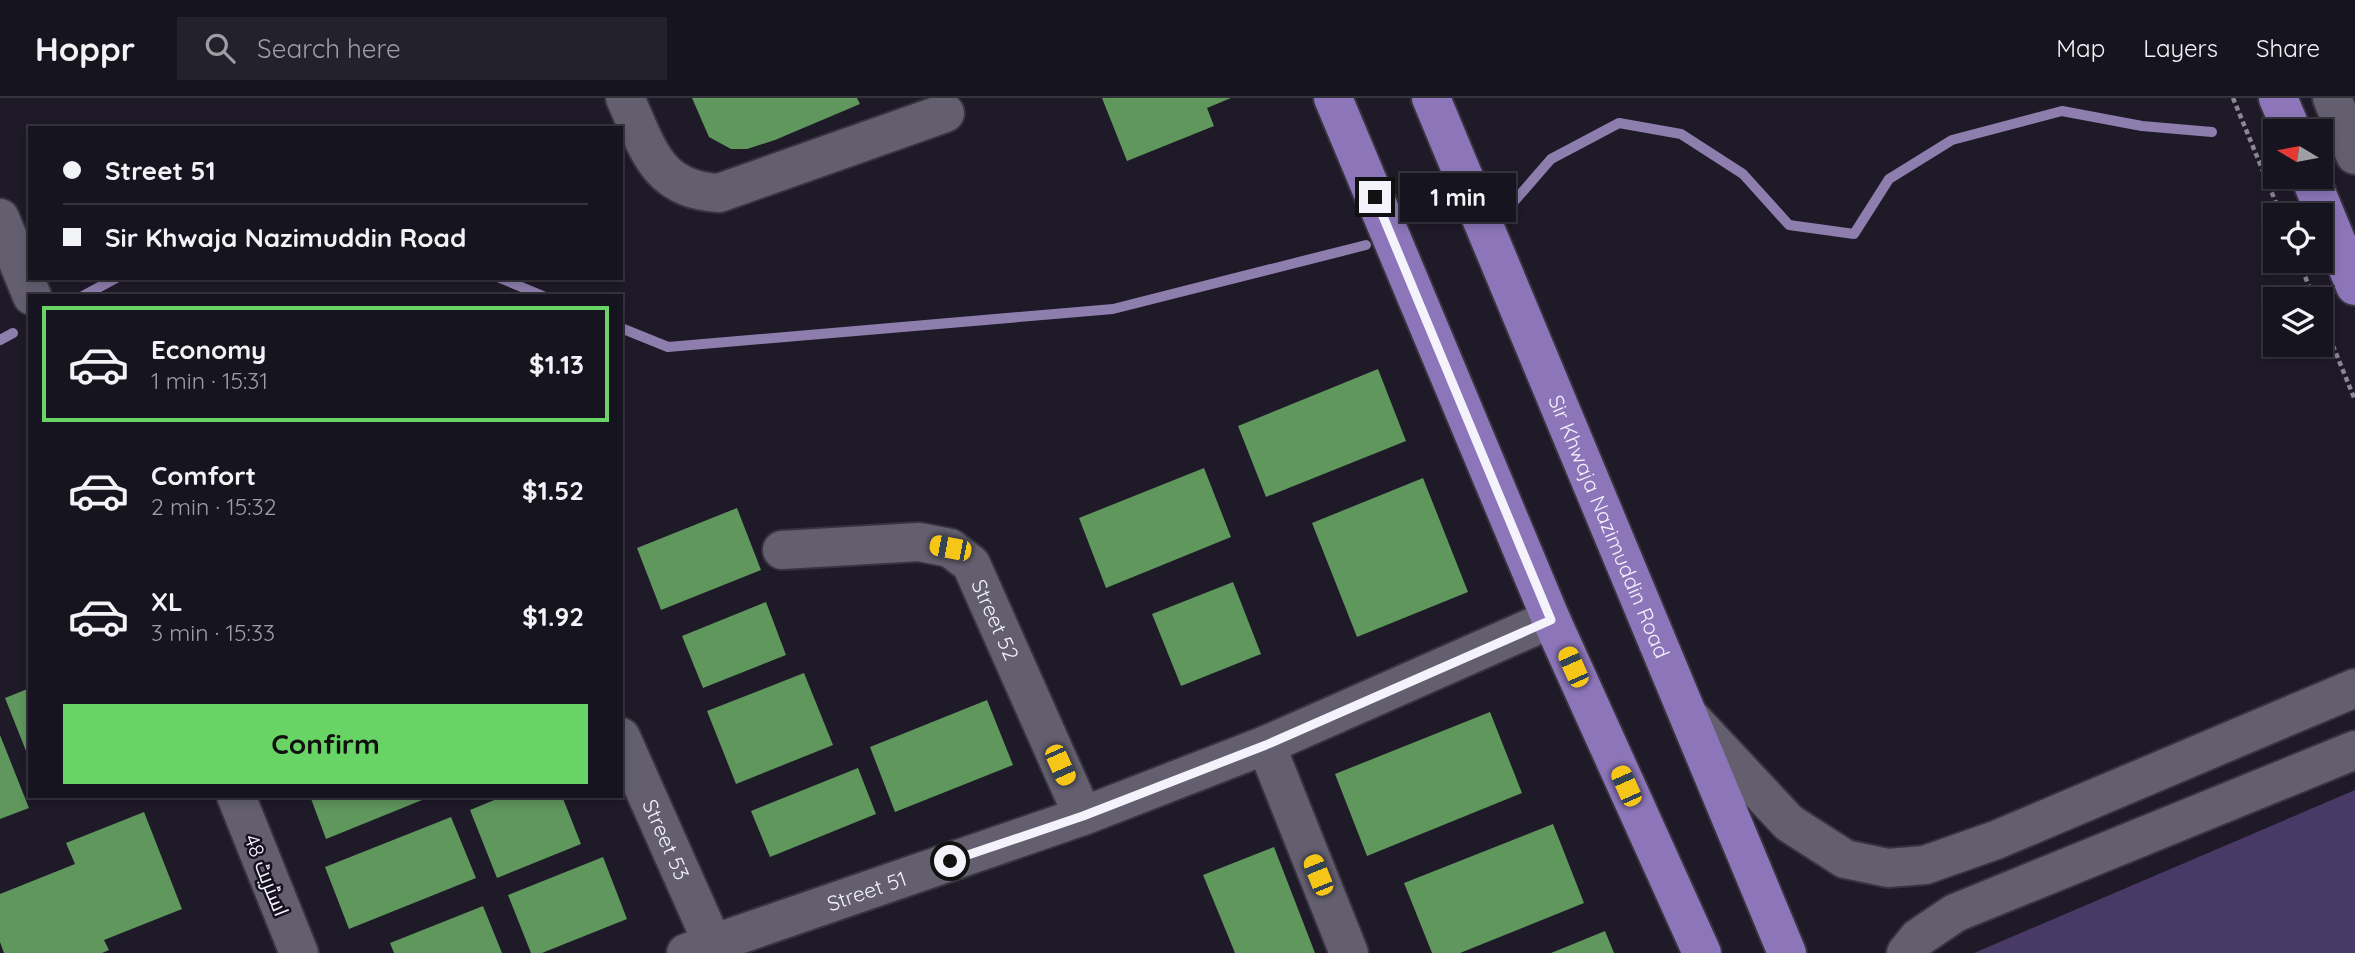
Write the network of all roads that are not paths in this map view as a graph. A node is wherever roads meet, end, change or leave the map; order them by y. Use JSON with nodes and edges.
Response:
{"nodes":[{"id":1,"x":1333,"y":98,"type":"edge"},
{"id":2,"x":1431,"y":98,"type":"edge"},
{"id":3,"x":2278,"y":98,"type":"edge"},
{"id":4,"x":2332,"y":98,"type":"edge"},
{"id":5,"x":625,"y":99,"type":"edge"},
{"id":6,"x":945,"y":113,"type":"dead end"},
{"id":7,"x":2287,"y":119,"type":"edge"},
{"id":8,"x":2355,"y":155,"type":"edge"},
{"id":9,"x":2315,"y":189,"type":"edge"},
{"id":10,"x":0,"y":218,"type":"edge"},
{"id":11,"x":2355,"y":286,"type":"edge"},
{"id":12,"x":31,"y":294,"type":"edge"},
{"id":13,"x":782,"y":550,"type":"dead end"},
{"id":14,"x":1551,"y":620,"type":"junction"},
{"id":15,"x":2355,"y":688,"type":"edge"},
{"id":16,"x":1683,"y":709,"type":"junction"},
{"id":17,"x":623,"y":742,"type":"edge"},
{"id":18,"x":1266,"y":745,"type":"junction"},
{"id":19,"x":2355,"y":750,"type":"edge"},
{"id":20,"x":237,"y":798,"type":"edge"},
{"id":21,"x":1083,"y":816,"type":"junction"},
{"id":22,"x":699,"y":948,"type":"edge"},
{"id":23,"x":299,"y":953,"type":"edge"},
{"id":24,"x":1349,"y":953,"type":"edge"},
{"id":25,"x":1702,"y":953,"type":"edge"},
{"id":26,"x":1787,"y":953,"type":"edge"},
{"id":27,"x":1906,"y":953,"type":"edge"}],
"edges":[{"from":1,"to":14,"type":"main road"},
{"from":2,"to":16,"type":"main road","name":"Sir Khwaja Nazimuddin Road"},
{"from":3,"to":7,"type":"main road"},
{"from":4,"to":8,"type":"street"},
{"from":5,"to":6,"type":"street"},
{"from":9,"to":11,"type":"main road"},
{"from":10,"to":12,"type":"street"},
{"from":13,"to":21,"type":"street","name":"Street 52"},
{"from":14,"to":18,"type":"street","name":"Street 51"},
{"from":14,"to":25,"type":"main road"},
{"from":15,"to":16,"type":"street"},
{"from":16,"to":26,"type":"main road","name":"Sir Khwaja Nazimuddin Road"},
{"from":17,"to":22,"type":"street","name":"Street 53"},
{"from":18,"to":21,"type":"street","name":"Street 51"},
{"from":18,"to":24,"type":"street"},
{"from":19,"to":27,"type":"street"},
{"from":20,"to":23,"type":"street","name":"اسٹریٹ 48"},
{"from":21,"to":22,"type":"street","name":"Street 51"}]}
